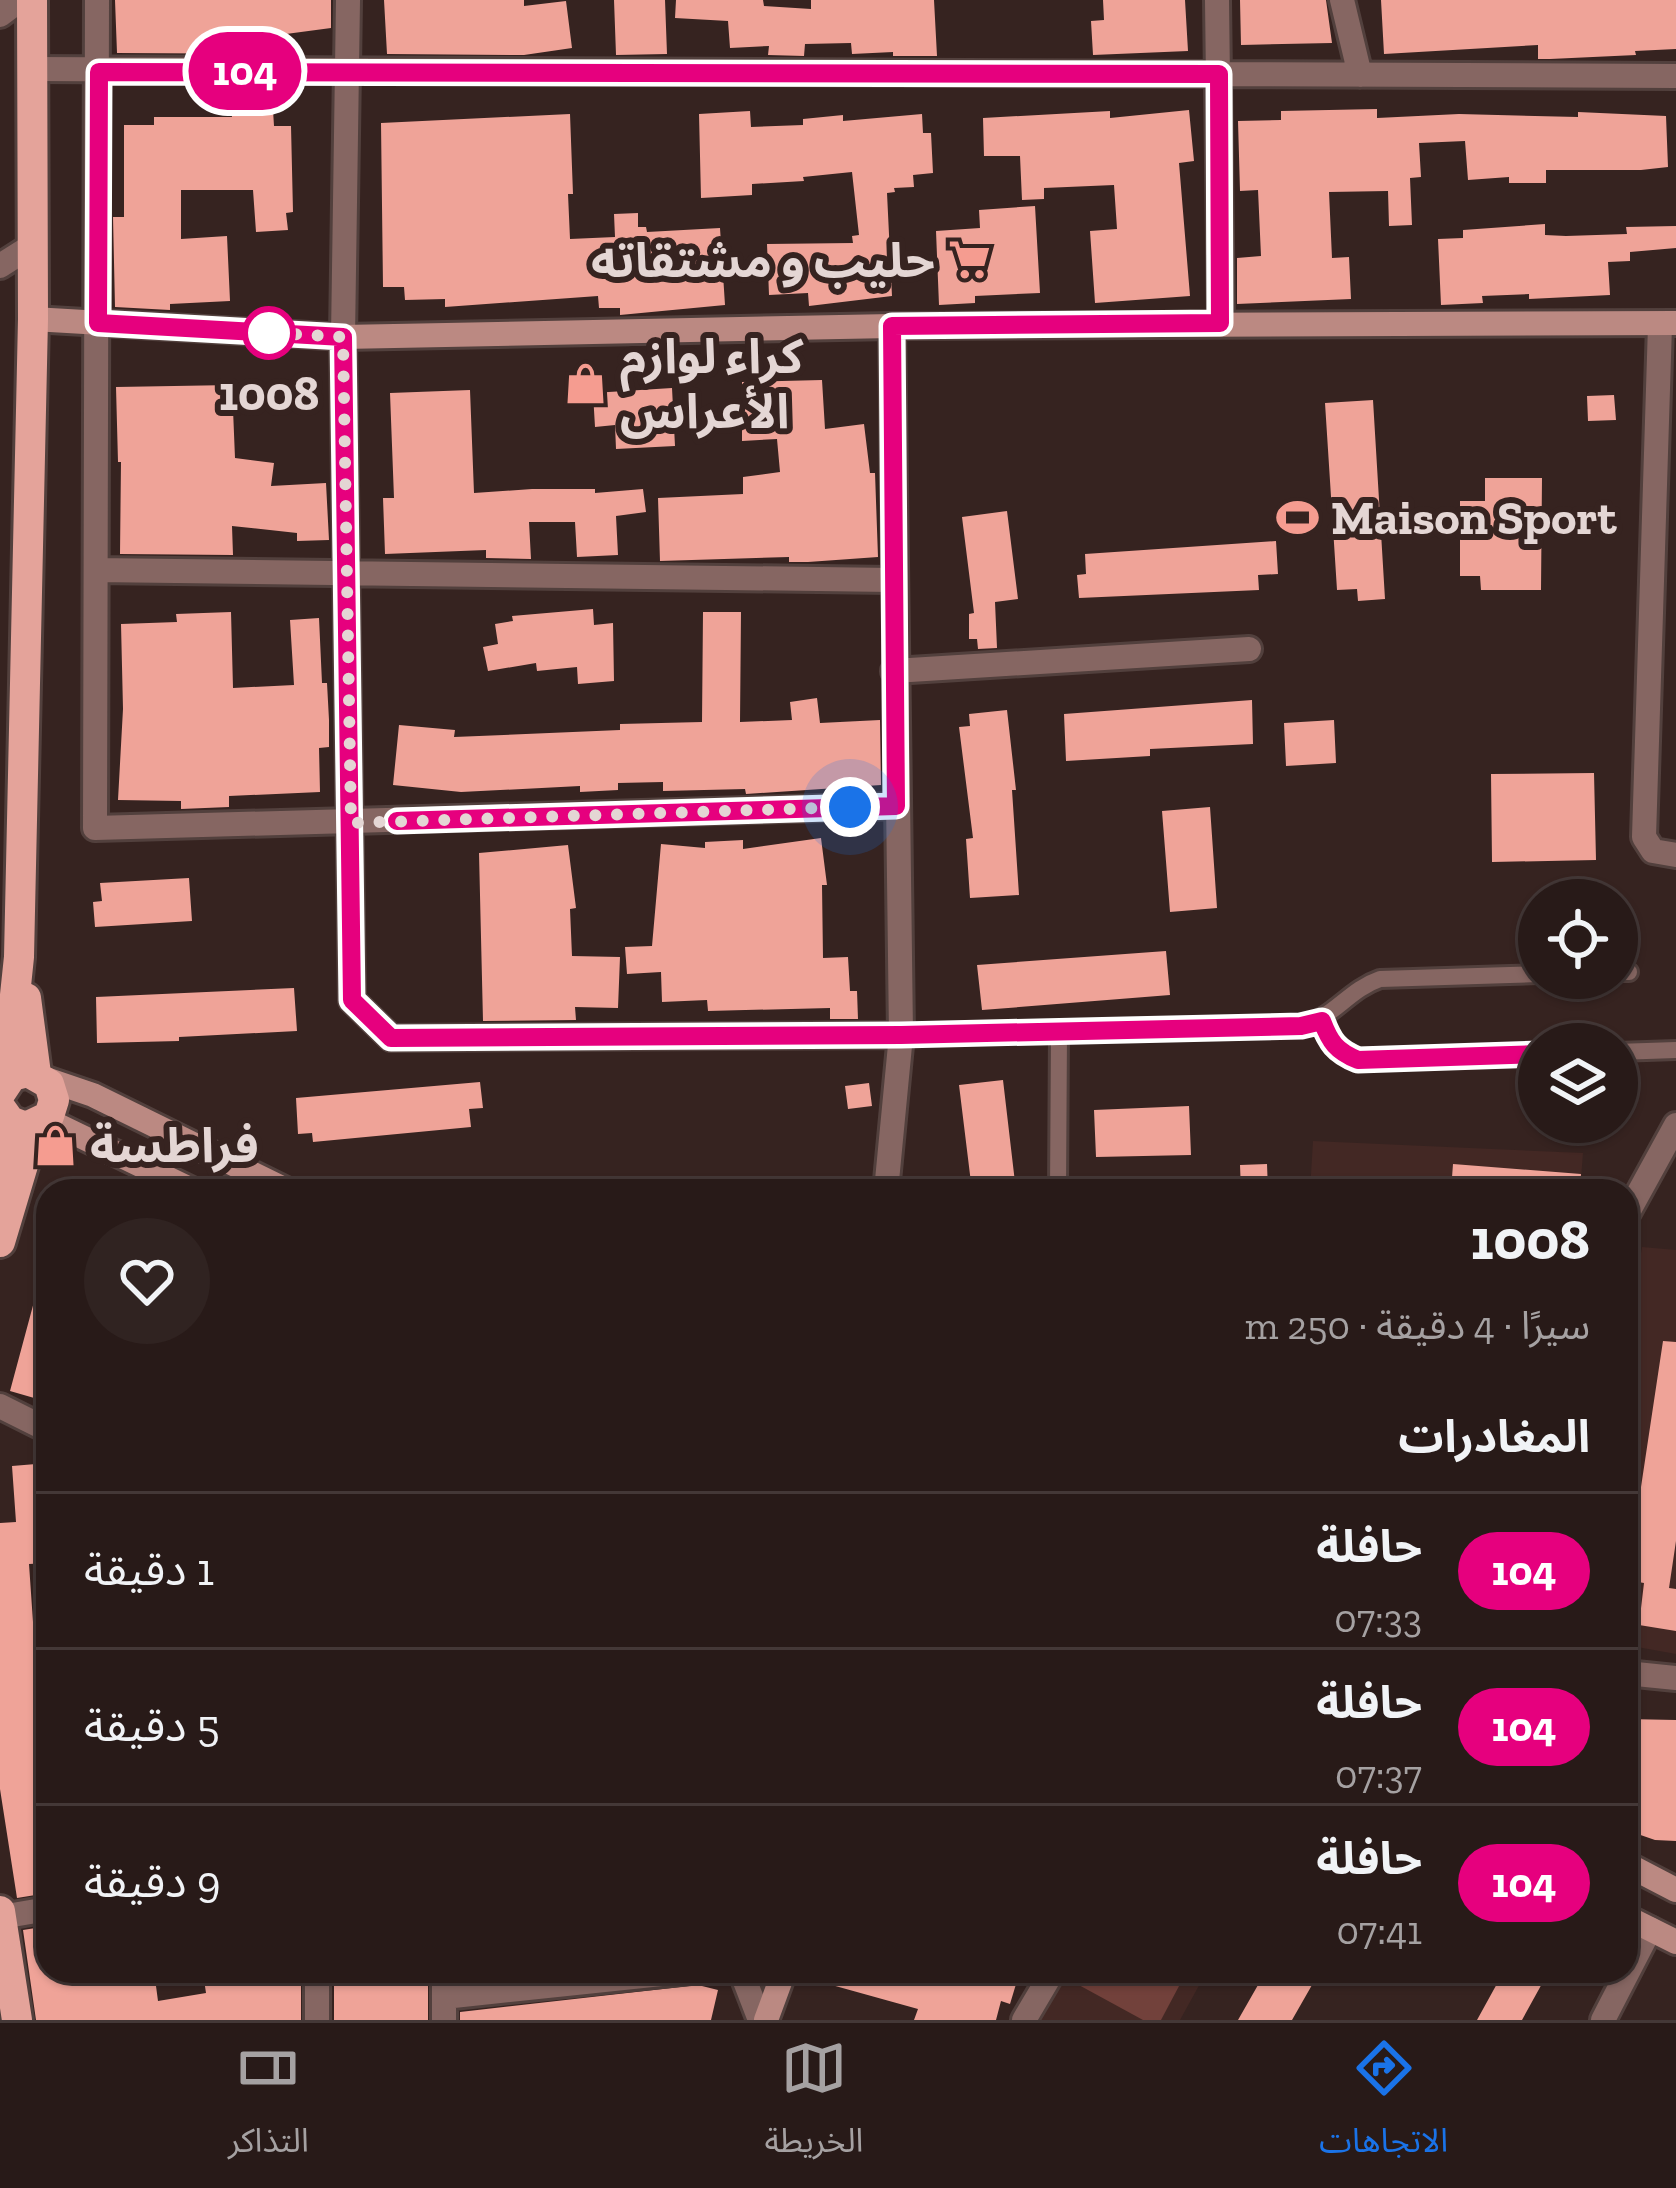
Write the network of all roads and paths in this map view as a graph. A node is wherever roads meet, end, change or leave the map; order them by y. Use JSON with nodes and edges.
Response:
{"nodes":[{"id":1,"x":20,"y":0,"type":"edge"},
{"id":2,"x":32,"y":0,"type":"edge"},
{"id":3,"x":98,"y":0,"type":"edge"},
{"id":4,"x":348,"y":0,"type":"edge"},
{"id":5,"x":1217,"y":0,"type":"edge"},
{"id":6,"x":1342,"y":0,"type":"edge"},
{"id":7,"x":0,"y":15,"type":"edge"},
{"id":8,"x":32,"y":69,"type":"junction"},
{"id":9,"x":348,"y":70,"type":"junction"},
{"id":10,"x":99,"y":72,"type":"junction"},
{"id":11,"x":1219,"y":74,"type":"junction"},
{"id":12,"x":1360,"y":75,"type":"junction"},
{"id":13,"x":1676,"y":76,"type":"edge"},
{"id":14,"x":33,"y":244,"type":"junction"},
{"id":15,"x":0,"y":266,"type":"edge"},
{"id":16,"x":33,"y":320,"type":"junction"},
{"id":17,"x":98,"y":323,"type":"junction"},
{"id":18,"x":1220,"y":323,"type":"junction"},
{"id":19,"x":1668,"y":324,"type":"edge"},
{"id":20,"x":892,"y":326,"type":"junction"},
{"id":21,"x":343,"y":337,"type":"junction"},
{"id":22,"x":96,"y":570,"type":"junction"},
{"id":23,"x":349,"y":573,"type":"junction"},
{"id":24,"x":892,"y":580,"type":"junction"},
{"id":25,"x":1250,"y":649,"type":"dead end"},
{"id":26,"x":894,"y":671,"type":"junction"},
{"id":27,"x":896,"y":806,"type":"junction"},
{"id":28,"x":351,"y":823,"type":"junction"},
{"id":29,"x":1676,"y":855,"type":"edge"},
{"id":30,"x":1518,"y":975,"type":"edge"},
{"id":31,"x":1322,"y":1021,"type":"junction"},
{"id":32,"x":1059,"y":1032,"type":"junction"},
{"id":33,"x":901,"y":1035,"type":"junction"},
{"id":34,"x":1676,"y":1050,"type":"edge"},
{"id":35,"x":1638,"y":1051,"type":"edge"},
{"id":36,"x":1518,"y":1055,"type":"edge"},
{"id":37,"x":14,"y":1090,"type":"edge"},
{"id":38,"x":40,"y":1122,"type":"junction"},
{"id":39,"x":1676,"y":1125,"type":"edge"},
{"id":40,"x":155,"y":1179,"type":"edge"},
{"id":41,"x":264,"y":1179,"type":"edge"},
{"id":42,"x":887,"y":1179,"type":"edge"},
{"id":43,"x":1058,"y":1179,"type":"edge"},
{"id":44,"x":1638,"y":1194,"type":"edge"},
{"id":45,"x":1,"y":1235,"type":"edge"},
{"id":46,"x":0,"y":1406,"type":"edge"},
{"id":47,"x":36,"y":1424,"type":"edge"},
{"id":48,"x":1638,"y":1674,"type":"edge"},
{"id":49,"x":1676,"y":1678,"type":"edge"},
{"id":50,"x":1638,"y":1870,"type":"edge"},
{"id":51,"x":1676,"y":1890,"type":"edge"},
{"id":52,"x":36,"y":1910,"type":"edge"},
{"id":53,"x":0,"y":1914,"type":"edge"},
{"id":54,"x":1638,"y":1924,"type":"edge"},
{"id":55,"x":1650,"y":1929,"type":"junction"},
{"id":56,"x":1676,"y":1942,"type":"edge"},
{"id":57,"x":1638,"y":1952,"type":"edge"},
{"id":58,"x":316,"y":1983,"type":"edge"},
{"id":59,"x":610,"y":1983,"type":"edge"},
{"id":60,"x":746,"y":1983,"type":"edge"},
{"id":61,"x":779,"y":1983,"type":"edge"},
{"id":62,"x":1046,"y":1983,"type":"edge"},
{"id":63,"x":1622,"y":1983,"type":"edge"},
{"id":64,"x":10,"y":2003,"type":"edge"},
{"id":65,"x":444,"y":2008,"type":"edge"},
{"id":66,"x":317,"y":2020,"type":"edge"},
{"id":67,"x":763,"y":2020,"type":"edge"},
{"id":68,"x":1024,"y":2020,"type":"edge"},
{"id":69,"x":1603,"y":2020,"type":"edge"}],
"edges":[{"from":1,"to":7,"type":"street"},
{"from":2,"to":8,"type":"main road"},
{"from":3,"to":10,"type":"street"},
{"from":4,"to":9,"type":"street"},
{"from":5,"to":11,"type":"street"},
{"from":6,"to":12,"type":"street"},
{"from":8,"to":10,"type":"street"},
{"from":8,"to":14,"type":"main road"},
{"from":9,"to":10,"type":"street"},
{"from":9,"to":11,"type":"street"},
{"from":9,"to":21,"type":"street"},
{"from":10,"to":17,"type":"street"},
{"from":11,"to":12,"type":"street"},
{"from":11,"to":18,"type":"street"},
{"from":12,"to":13,"type":"street"},
{"from":14,"to":15,"type":"street"},
{"from":14,"to":16,"type":"main road"},
{"from":16,"to":17,"type":"main road"},
{"from":16,"to":37,"type":"main road"},
{"from":17,"to":21,"type":"main road"},
{"from":17,"to":22,"type":"street"},
{"from":18,"to":19,"type":"main road"},
{"from":18,"to":20,"type":"main road"},
{"from":19,"to":29,"type":"street"},
{"from":20,"to":21,"type":"main road"},
{"from":20,"to":24,"type":"street"},
{"from":21,"to":23,"type":"street"},
{"from":22,"to":23,"type":"street"},
{"from":22,"to":28,"type":"street"},
{"from":23,"to":24,"type":"street"},
{"from":23,"to":28,"type":"street"},
{"from":24,"to":26,"type":"street"},
{"from":25,"to":26,"type":"street"},
{"from":26,"to":27,"type":"street"},
{"from":27,"to":28,"type":"street"},
{"from":27,"to":33,"type":"street"},
{"from":28,"to":33,"type":"street"},
{"from":30,"to":31,"type":"lane"},
{"from":31,"to":32,"type":"lane"},
{"from":31,"to":36,"type":"lane"},
{"from":32,"to":33,"type":"lane"},
{"from":32,"to":43,"type":"lane"},
{"from":33,"to":42,"type":"street"},
{"from":34,"to":35,"type":"lane"},
{"from":37,"to":38,"type":"main road"},
{"from":37,"to":38,"type":"main road"},
{"from":37,"to":41,"type":"main road"},
{"from":37,"to":45,"type":"main road"},
{"from":38,"to":40,"type":"main road"},
{"from":38,"to":45,"type":"main road"},
{"from":39,"to":44,"type":"street"},
{"from":46,"to":47,"type":"street"},
{"from":48,"to":49,"type":"street"},
{"from":50,"to":51,"type":"main road"},
{"from":52,"to":53,"type":"street"},
{"from":53,"to":64,"type":"main road"},
{"from":54,"to":55,"type":"main road"},
{"from":55,"to":56,"type":"main road"},
{"from":55,"to":57,"type":"street"},
{"from":58,"to":66,"type":"street"},
{"from":59,"to":65,"type":"street"},
{"from":60,"to":67,"type":"street"},
{"from":61,"to":67,"type":"main road"},
{"from":62,"to":68,"type":"street"},
{"from":63,"to":69,"type":"street"}]}
